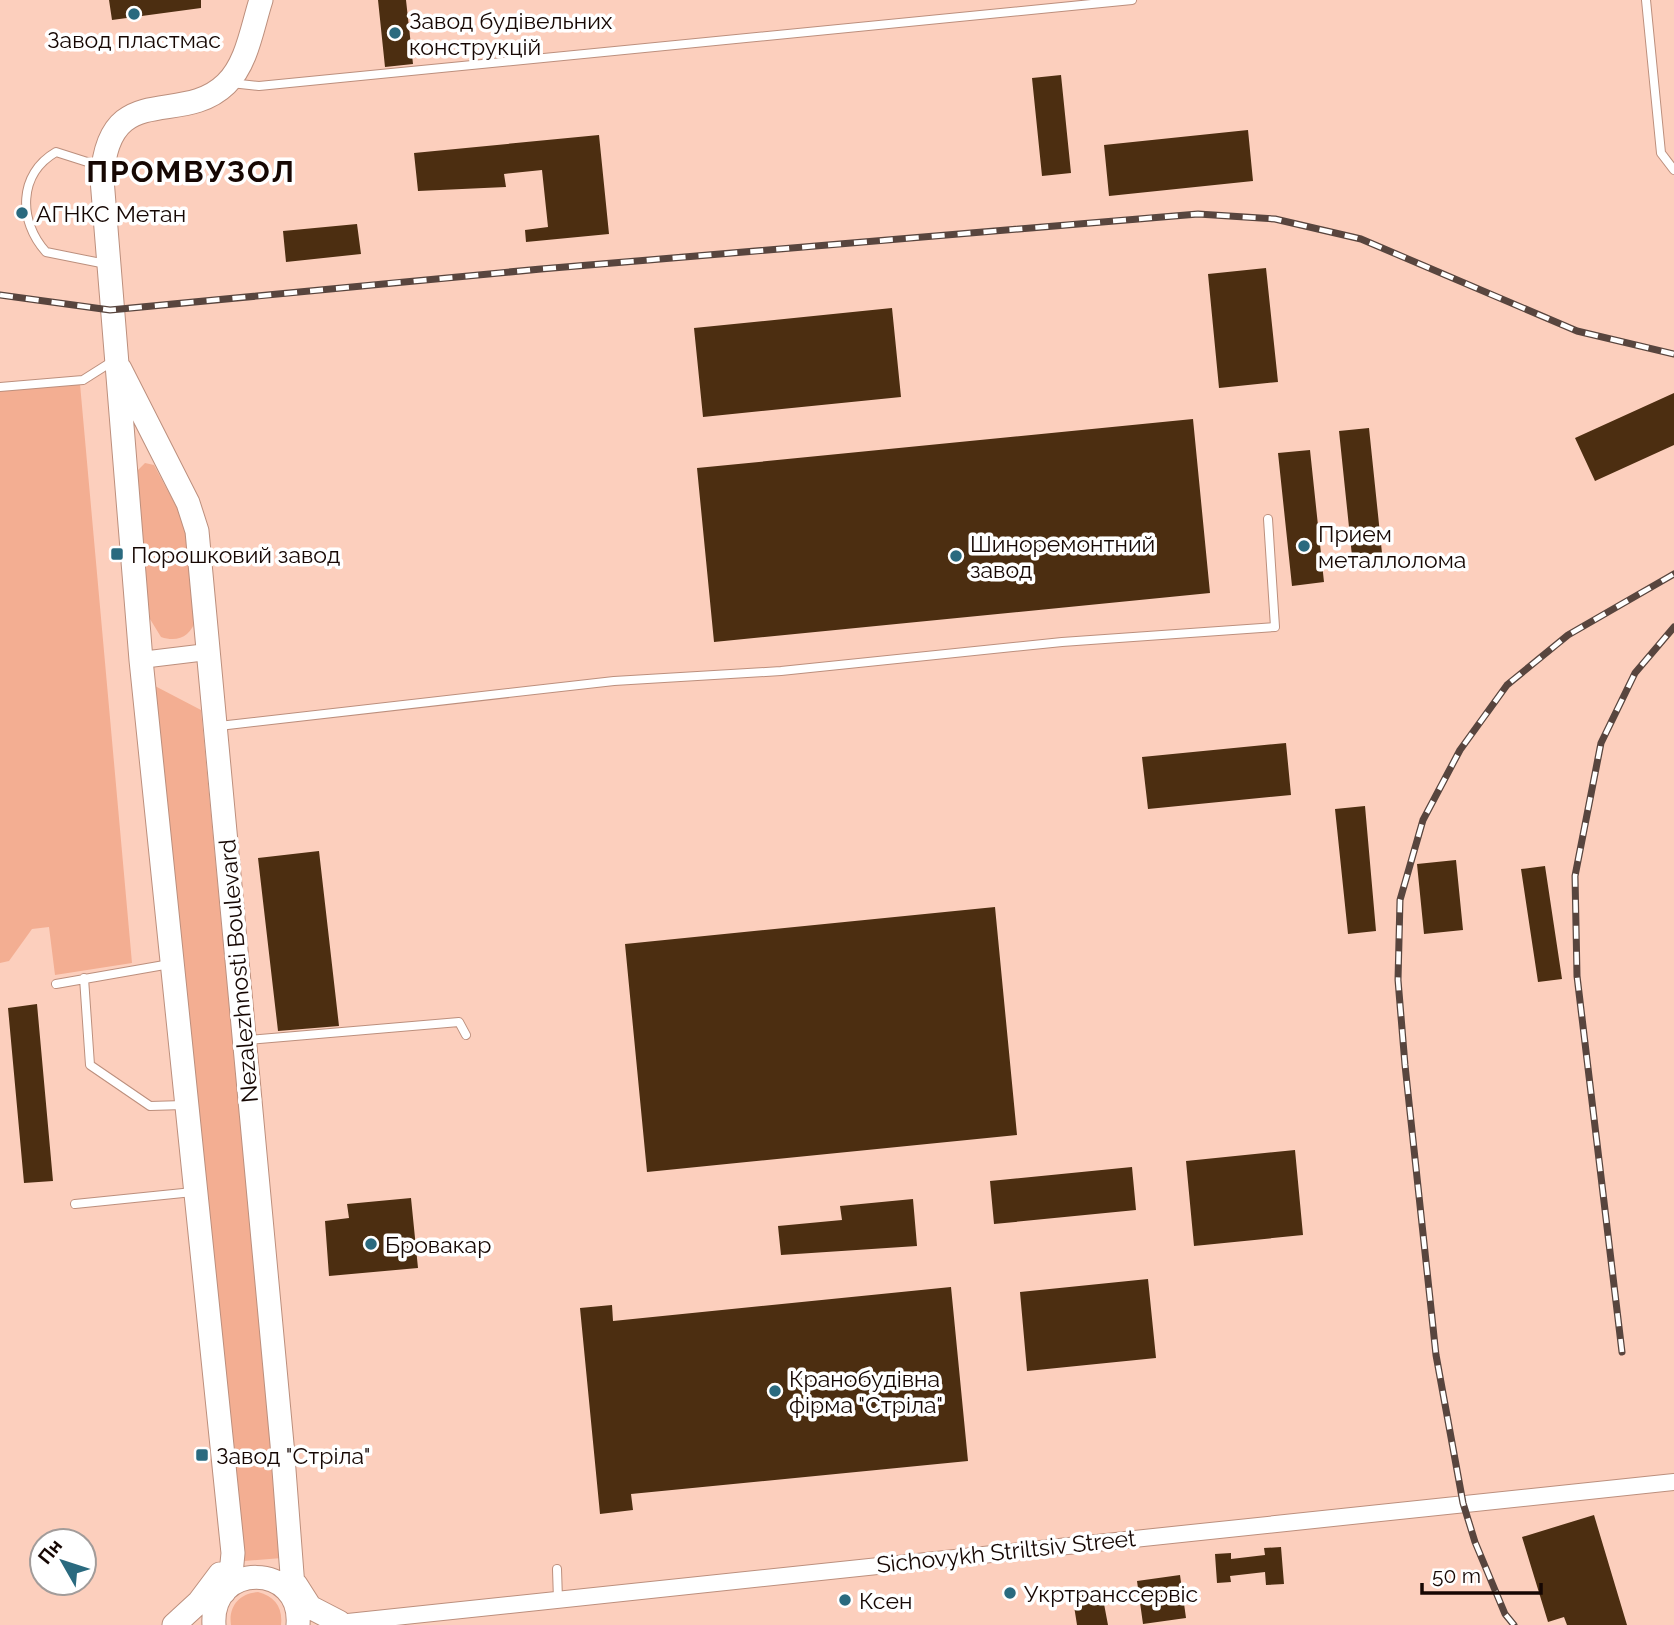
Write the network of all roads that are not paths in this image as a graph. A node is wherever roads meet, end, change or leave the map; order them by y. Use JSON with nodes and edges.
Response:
{"nodes":[{"id":1,"x":261,"y":0,"type":"edge"},
{"id":2,"x":1132,"y":0,"type":"edge"},
{"id":3,"x":1646,"y":0,"type":"edge"},
{"id":4,"x":228,"y":82,"type":"junction"},
{"id":5,"x":103,"y":167,"type":"junction"},
{"id":6,"x":1674,"y":170,"type":"edge"},
{"id":7,"x":106,"y":264,"type":"junction"},
{"id":8,"x":115,"y":360,"type":"junction"},
{"id":9,"x":0,"y":387,"type":"edge"},
{"id":10,"x":171,"y":470,"type":"junction"},
{"id":11,"x":125,"y":480,"type":"junction"},
{"id":12,"x":1268,"y":519,"type":"dead end"},
{"id":13,"x":207,"y":652,"type":"junction"},
{"id":14,"x":141,"y":660,"type":"junction"},
{"id":15,"x":214,"y":727,"type":"junction"},
{"id":16,"x":173,"y":963,"type":"junction"},
{"id":17,"x":84,"y":978,"type":"junction"},
{"id":18,"x":55,"y":984,"type":"dead end"},
{"id":19,"x":466,"y":1035,"type":"dead end"},
{"id":20,"x":245,"y":1041,"type":"junction"},
{"id":21,"x":188,"y":1105,"type":"junction"},
{"id":22,"x":196,"y":1191,"type":"junction"},
{"id":23,"x":75,"y":1204,"type":"dead end"},
{"id":24,"x":1674,"y":1482,"type":"edge"},
{"id":25,"x":232,"y":1546,"type":"junction"},
{"id":26,"x":557,"y":1569,"type":"dead end"},
{"id":27,"x":293,"y":1577,"type":"junction"},
{"id":28,"x":222,"y":1595,"type":"junction"},
{"id":29,"x":558,"y":1600,"type":"junction"},
{"id":30,"x":296,"y":1611,"type":"edge"},
{"id":31,"x":331,"y":1624,"type":"edge"},
{"id":32,"x":174,"y":1625,"type":"edge"},
{"id":33,"x":188,"y":1625,"type":"edge"},
{"id":34,"x":214,"y":1625,"type":"edge"}],
"edges":[{"from":1,"to":4,"type":"street"},
{"from":2,"to":4,"type":"lane"},
{"from":3,"to":6,"type":"lane"},
{"from":4,"to":5,"type":"street","name":"Nezalezhnosti Boulevard"},
{"from":5,"to":7,"type":"street","name":"Nezalezhnosti Boulevard"},
{"from":5,"to":7,"type":"lane"},
{"from":7,"to":8,"type":"street","name":"Nezalezhnosti Boulevard"},
{"from":8,"to":9,"type":"lane"},
{"from":8,"to":10,"type":"street","name":"Nezalezhnosti Boulevard"},
{"from":8,"to":11,"type":"street","name":"Nezalezhnosti Boulevard"},
{"from":10,"to":11,"type":"street"},
{"from":10,"to":13,"type":"street","name":"Nezalezhnosti Boulevard"},
{"from":11,"to":14,"type":"street","name":"Nezalezhnosti Boulevard"},
{"from":12,"to":15,"type":"lane"},
{"from":13,"to":14,"type":"street"},
{"from":13,"to":15,"type":"street","name":"Nezalezhnosti Boulevard"},
{"from":14,"to":16,"type":"street","name":"Nezalezhnosti Boulevard"},
{"from":15,"to":20,"type":"street","name":"Nezalezhnosti Boulevard"},
{"from":16,"to":17,"type":"lane"},
{"from":16,"to":21,"type":"street","name":"Nezalezhnosti Boulevard"},
{"from":17,"to":18,"type":"lane"},
{"from":17,"to":21,"type":"lane"},
{"from":19,"to":20,"type":"lane"},
{"from":20,"to":27,"type":"street","name":"Nezalezhnosti Boulevard"},
{"from":21,"to":22,"type":"street","name":"Nezalezhnosti Boulevard"},
{"from":22,"to":23,"type":"lane"},
{"from":22,"to":25,"type":"street","name":"Nezalezhnosti Boulevard"},
{"from":24,"to":29,"type":"street","name":"Sichovykh Striltsiv Street"},
{"from":25,"to":28,"type":"street","name":"Nezalezhnosti Boulevard"},
{"from":25,"to":32,"type":"street"},
{"from":26,"to":29,"type":"lane"},
{"from":27,"to":30,"type":"street","name":"Nezalezhnosti Boulevard"},
{"from":27,"to":31,"type":"street"},
{"from":28,"to":30,"type":"street"},
{"from":28,"to":33,"type":"street"},
{"from":28,"to":34,"type":"street","name":"Nezalezhnosti Boulevard"},
{"from":29,"to":31,"type":"street","name":"Sichovykh Striltsiv Street"},
{"from":30,"to":31,"type":"street","name":"Sichovykh Striltsiv Street"}]}
